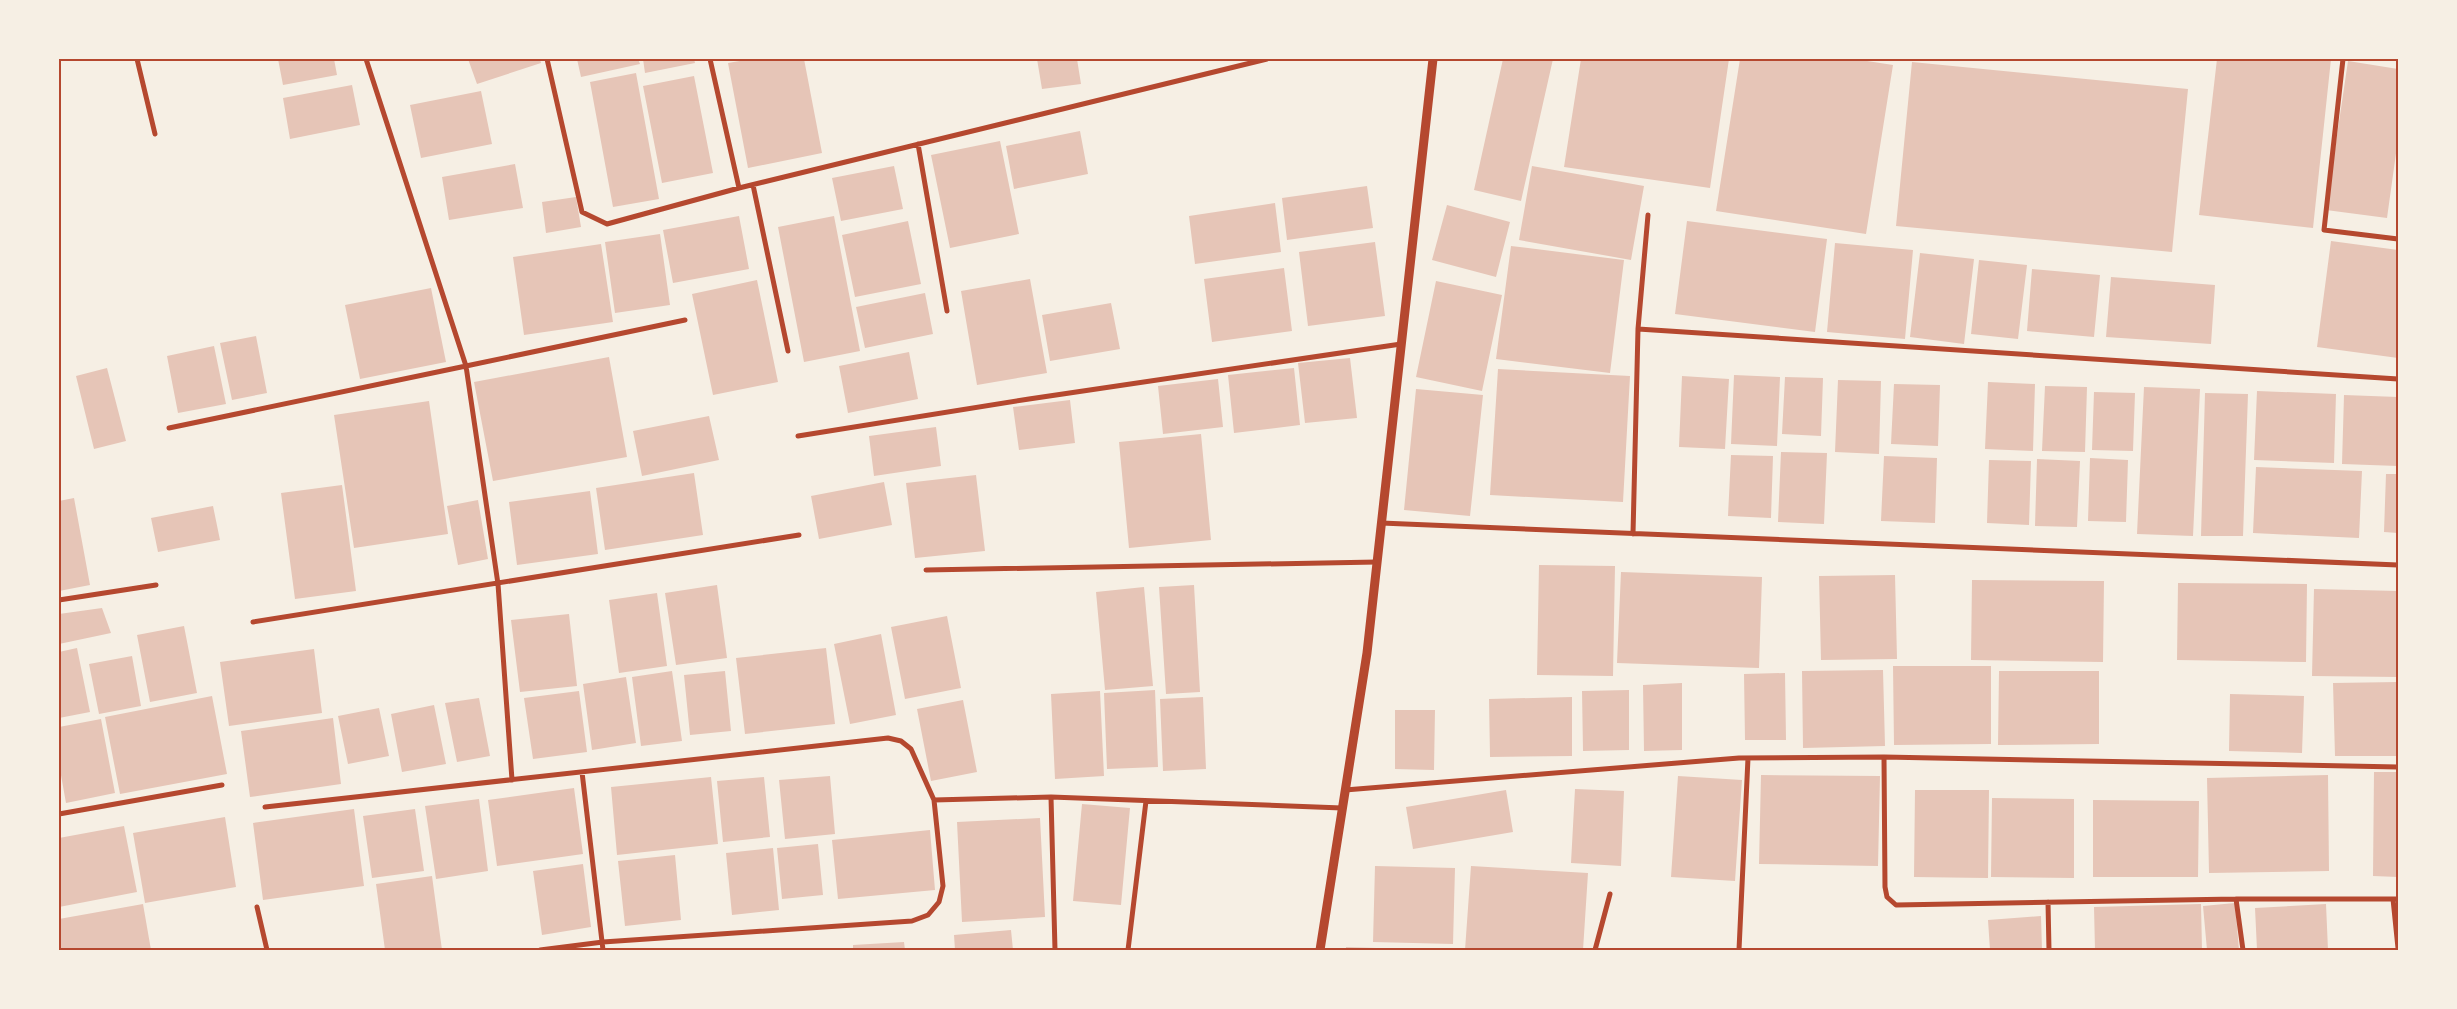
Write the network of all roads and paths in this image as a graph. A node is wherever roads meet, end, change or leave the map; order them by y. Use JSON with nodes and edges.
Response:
{"nodes":[{"id":1,"x":137,"y":59,"type":"edge"},
{"id":2,"x":366,"y":59,"type":"edge"},
{"id":3,"x":548,"y":59,"type":"edge"},
{"id":4,"x":710,"y":59,"type":"edge"},
{"id":5,"x":1267,"y":59,"type":"edge"},
{"id":6,"x":1433,"y":59,"type":"edge"},
{"id":7,"x":2343,"y":59,"type":"edge"},
{"id":8,"x":154,"y":134,"type":"dead end"},
{"id":9,"x":918,"y":144,"type":"junction"},
{"id":10,"x":753,"y":185,"type":"junction"},
{"id":11,"x":739,"y":188,"type":"junction"},
{"id":12,"x":1648,"y":215,"type":"dead end"},
{"id":13,"x":2398,"y":239,"type":"edge"},
{"id":14,"x":948,"y":311,"type":"dead end"},
{"id":15,"x":685,"y":320,"type":"dead end"},
{"id":16,"x":1638,"y":329,"type":"junction"},
{"id":17,"x":1401,"y":344,"type":"junction"},
{"id":18,"x":788,"y":351,"type":"dead end"},
{"id":19,"x":466,"y":366,"type":"junction"},
{"id":20,"x":2398,"y":379,"type":"edge"},
{"id":21,"x":169,"y":428,"type":"dead end"},
{"id":22,"x":798,"y":436,"type":"dead end"},
{"id":23,"x":1382,"y":523,"type":"junction"},
{"id":24,"x":1633,"y":534,"type":"junction"},
{"id":25,"x":799,"y":535,"type":"dead end"},
{"id":26,"x":1377,"y":562,"type":"junction"},
{"id":27,"x":2398,"y":565,"type":"edge"},
{"id":28,"x":926,"y":570,"type":"dead end"},
{"id":29,"x":498,"y":584,"type":"junction"},
{"id":30,"x":156,"y":585,"type":"dead end"},
{"id":31,"x":59,"y":600,"type":"edge"},
{"id":32,"x":253,"y":622,"type":"dead end"},
{"id":33,"x":1884,"y":757,"type":"junction"},
{"id":34,"x":1748,"y":758,"type":"junction"},
{"id":35,"x":2398,"y":767,"type":"edge"},
{"id":36,"x":582,"y":772,"type":"junction"},
{"id":37,"x":512,"y":780,"type":"junction"},
{"id":38,"x":222,"y":785,"type":"dead end"},
{"id":39,"x":1345,"y":790,"type":"junction"},
{"id":40,"x":1051,"y":797,"type":"junction"},
{"id":41,"x":934,"y":800,"type":"junction"},
{"id":42,"x":1146,"y":801,"type":"junction"},
{"id":43,"x":265,"y":806,"type":"dead end"},
{"id":44,"x":1342,"y":808,"type":"junction"},
{"id":45,"x":59,"y":814,"type":"edge"},
{"id":46,"x":1610,"y":894,"type":"dead end"},
{"id":47,"x":2236,"y":899,"type":"junction"},
{"id":48,"x":2396,"y":899,"type":"edge"},
{"id":49,"x":2048,"y":902,"type":"junction"},
{"id":50,"x":257,"y":906,"type":"dead end"},
{"id":51,"x":602,"y":942,"type":"junction"},
{"id":52,"x":2398,"y":948,"type":"edge"},
{"id":53,"x":267,"y":950,"type":"edge"},
{"id":54,"x":540,"y":950,"type":"edge"},
{"id":55,"x":603,"y":950,"type":"edge"},
{"id":56,"x":1055,"y":950,"type":"edge"},
{"id":57,"x":1128,"y":950,"type":"edge"},
{"id":58,"x":1320,"y":950,"type":"edge"},
{"id":59,"x":1596,"y":950,"type":"edge"},
{"id":60,"x":1739,"y":950,"type":"edge"},
{"id":61,"x":2049,"y":950,"type":"edge"},
{"id":62,"x":2243,"y":950,"type":"edge"}],
"edges":[{"from":1,"to":8,"type":"street"},
{"from":2,"to":19,"type":"street"},
{"from":3,"to":11,"type":"street"},
{"from":4,"to":11,"type":"street"},
{"from":5,"to":9,"type":"street"},
{"from":6,"to":17,"type":"street"},
{"from":7,"to":13,"type":"street"},
{"from":9,"to":10,"type":"street"},
{"from":9,"to":14,"type":"street"},
{"from":10,"to":11,"type":"street"},
{"from":10,"to":18,"type":"street"},
{"from":12,"to":16,"type":"street"},
{"from":15,"to":19,"type":"street"},
{"from":16,"to":20,"type":"street"},
{"from":16,"to":24,"type":"street"},
{"from":17,"to":22,"type":"street"},
{"from":17,"to":23,"type":"street"},
{"from":19,"to":21,"type":"street"},
{"from":19,"to":29,"type":"street"},
{"from":23,"to":24,"type":"street"},
{"from":23,"to":26,"type":"street"},
{"from":24,"to":27,"type":"street"},
{"from":25,"to":29,"type":"street"},
{"from":26,"to":28,"type":"street"},
{"from":26,"to":39,"type":"street"},
{"from":29,"to":32,"type":"street"},
{"from":29,"to":37,"type":"street"},
{"from":30,"to":31,"type":"street"},
{"from":33,"to":34,"type":"street"},
{"from":33,"to":35,"type":"street"},
{"from":33,"to":49,"type":"street"},
{"from":34,"to":39,"type":"street"},
{"from":34,"to":60,"type":"street"},
{"from":36,"to":37,"type":"street"},
{"from":36,"to":41,"type":"street"},
{"from":36,"to":51,"type":"street"},
{"from":37,"to":43,"type":"street"},
{"from":38,"to":45,"type":"street"},
{"from":39,"to":44,"type":"street"},
{"from":40,"to":41,"type":"street"},
{"from":40,"to":42,"type":"street"},
{"from":40,"to":56,"type":"street"},
{"from":41,"to":51,"type":"street"},
{"from":42,"to":44,"type":"street"},
{"from":42,"to":57,"type":"street"},
{"from":44,"to":58,"type":"street"},
{"from":46,"to":59,"type":"street"},
{"from":47,"to":48,"type":"street"},
{"from":47,"to":49,"type":"street"},
{"from":47,"to":62,"type":"street"},
{"from":48,"to":52,"type":"street"},
{"from":49,"to":61,"type":"street"},
{"from":50,"to":53,"type":"street"},
{"from":51,"to":54,"type":"street"},
{"from":51,"to":55,"type":"street"}]}
